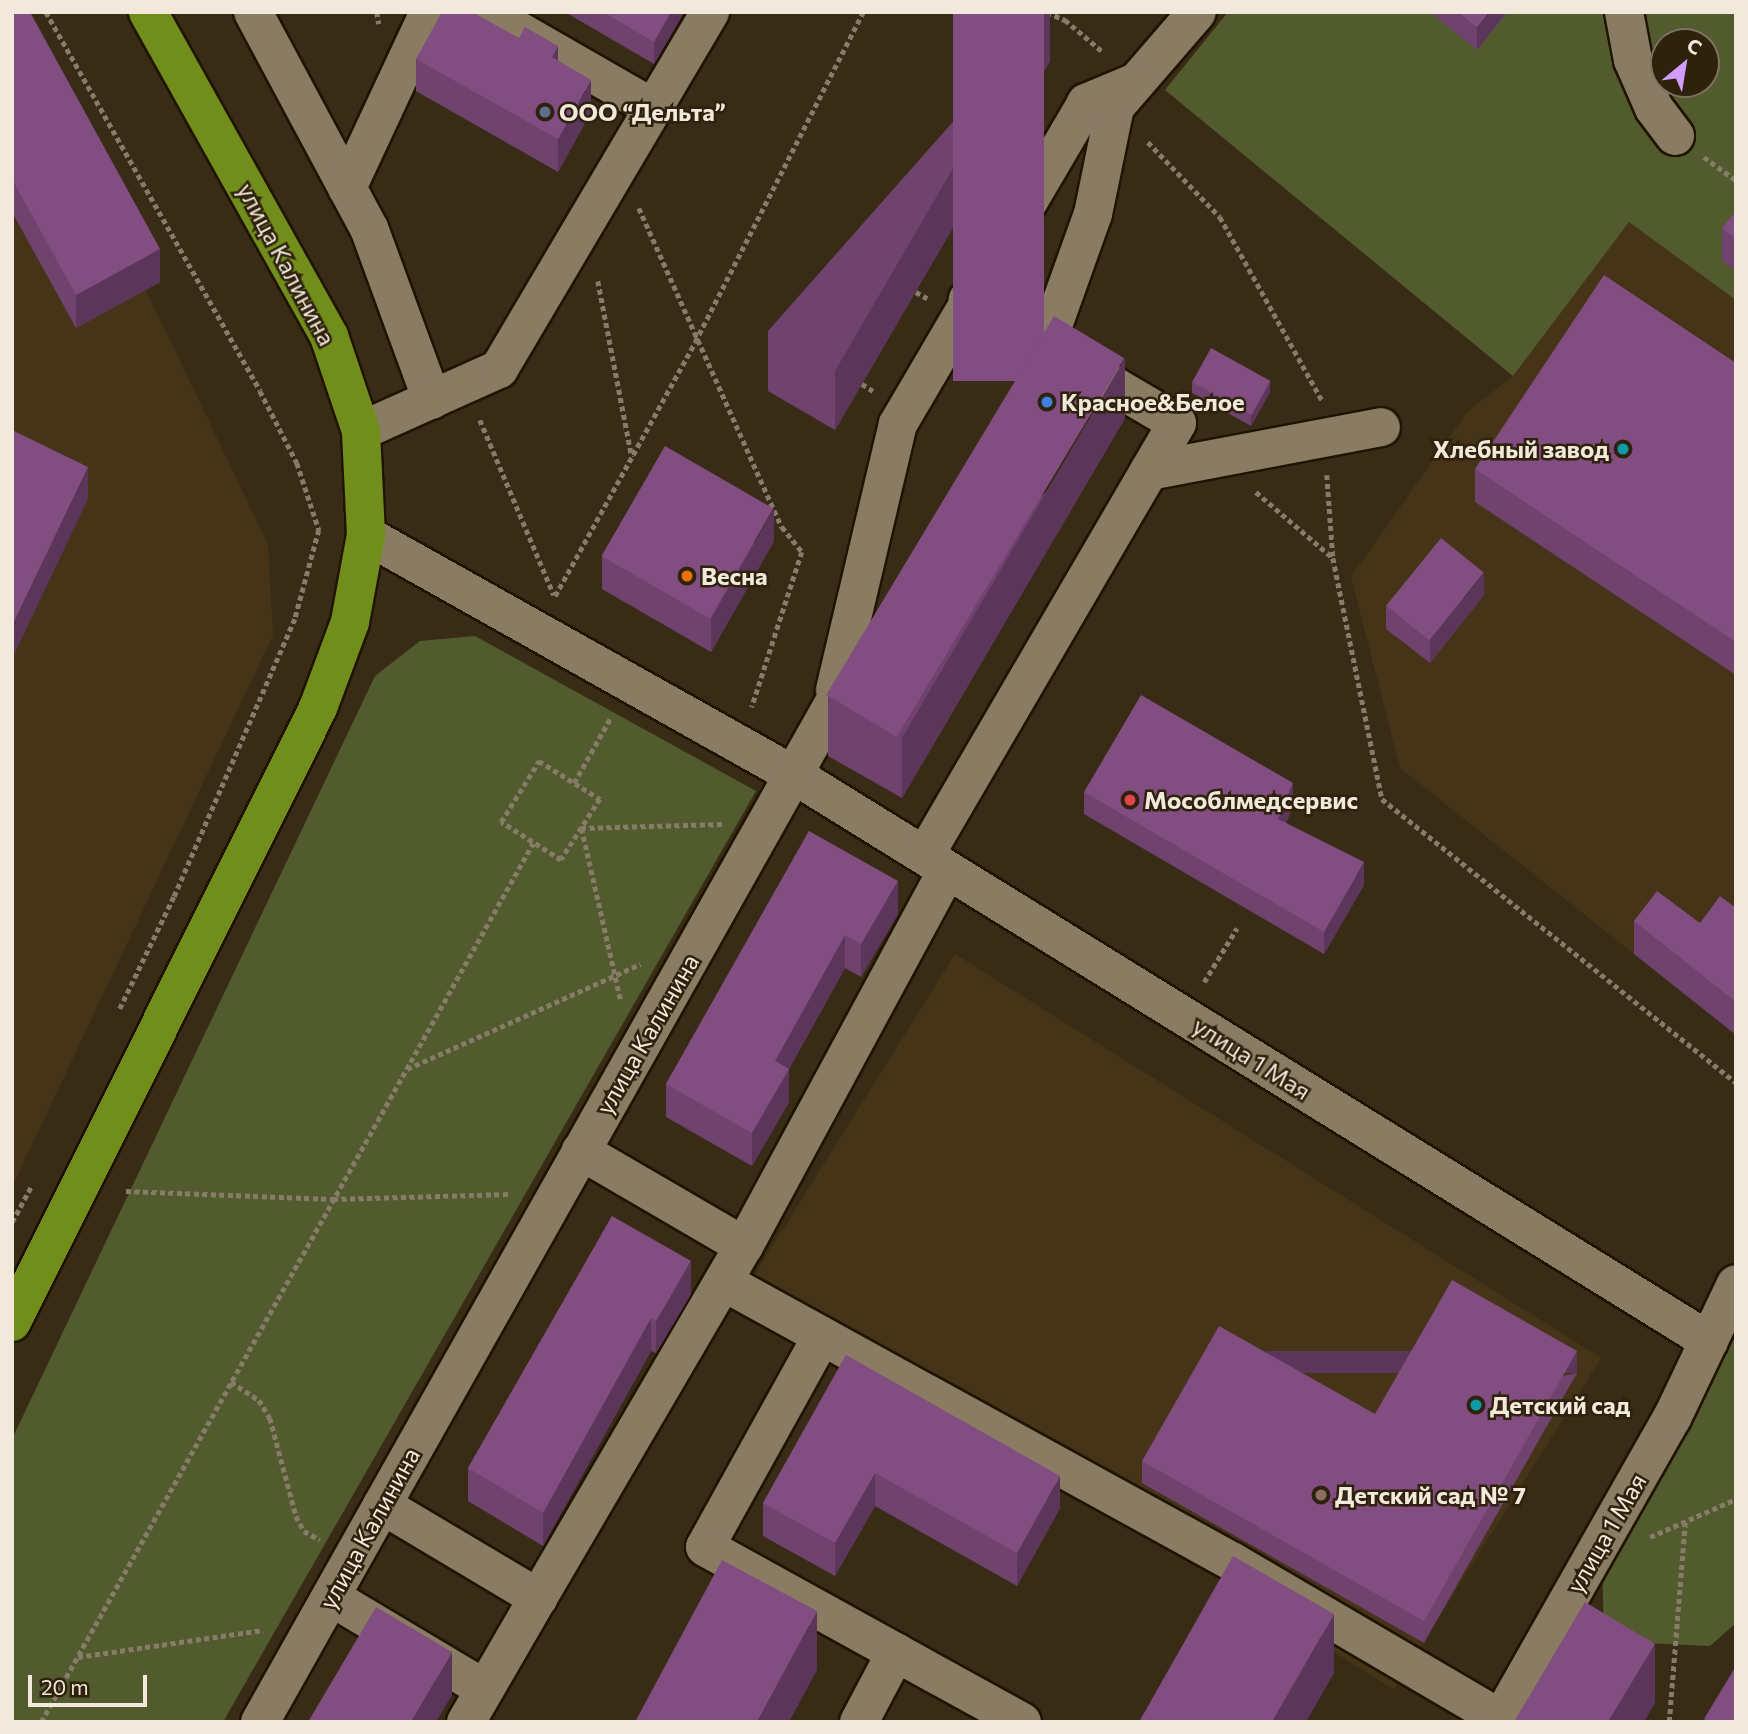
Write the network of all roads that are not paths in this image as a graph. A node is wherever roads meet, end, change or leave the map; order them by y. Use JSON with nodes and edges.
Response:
{"nodes":[{"id":1,"x":148,"y":12,"type":"edge"},
{"id":2,"x":253,"y":12,"type":"edge"},
{"id":3,"x":429,"y":12,"type":"edge"},
{"id":4,"x":486,"y":12,"type":"edge"},
{"id":5,"x":710,"y":12,"type":"edge"},
{"id":6,"x":1197,"y":12,"type":"edge"},
{"id":7,"x":1623,"y":12,"type":"edge"},
{"id":8,"x":1126,"y":94,"type":"junction"},
{"id":9,"x":653,"y":108,"type":"junction"},
{"id":10,"x":1675,"y":136,"type":"dead end"},
{"id":11,"x":347,"y":188,"type":"junction"},
{"id":12,"x":968,"y":300,"type":"junction"},
{"id":13,"x":1046,"y":345,"type":"junction"},
{"id":14,"x":1018,"y":391,"type":"edge"},
{"id":15,"x":432,"y":400,"type":"junction"},
{"id":16,"x":1381,"y":427,"type":"dead end"},
{"id":17,"x":362,"y":431,"type":"junction"},
{"id":18,"x":1149,"y":471,"type":"junction"},
{"id":19,"x":366,"y":534,"type":"junction"},
{"id":20,"x":894,"y":601,"type":"edge"},
{"id":21,"x":831,"y":706,"type":"junction"},
{"id":22,"x":794,"y":775,"type":"junction"},
{"id":23,"x":936,"y":863,"type":"junction"},
{"id":24,"x":582,"y":1151,"type":"junction"},
{"id":25,"x":744,"y":1246,"type":"junction"},
{"id":26,"x":724,"y":1282,"type":"junction"},
{"id":27,"x":1736,"y":1284,"type":"edge"},
{"id":28,"x":12,"y":1322,"type":"edge"},
{"id":29,"x":822,"y":1336,"type":"junction"},
{"id":30,"x":1709,"y":1341,"type":"junction"},
{"id":31,"x":382,"y":1505,"type":"junction"},
{"id":32,"x":1233,"y":1562,"type":"junction"},
{"id":33,"x":331,"y":1597,"type":"junction"},
{"id":34,"x":1214,"y":1597,"type":"edge"},
{"id":35,"x":538,"y":1598,"type":"junction"},
{"id":36,"x":896,"y":1652,"type":"junction"},
{"id":37,"x":485,"y":1689,"type":"junction"},
{"id":38,"x":1500,"y":1720,"type":"edge"},
{"id":39,"x":260,"y":1722,"type":"edge"},
{"id":40,"x":466,"y":1722,"type":"edge"},
{"id":41,"x":859,"y":1722,"type":"edge"},
{"id":42,"x":1022,"y":1722,"type":"edge"}],
"edges":[{"from":1,"to":17,"type":"highway","name":"улица Калинина"},
{"from":2,"to":11,"type":"street"},
{"from":3,"to":11,"type":"street"},
{"from":4,"to":9,"type":"street"},
{"from":5,"to":9,"type":"street"},
{"from":6,"to":8,"type":"street"},
{"from":7,"to":10,"type":"street"},
{"from":8,"to":12,"type":"street"},
{"from":8,"to":13,"type":"street"},
{"from":9,"to":15,"type":"street"},
{"from":11,"to":15,"type":"street"},
{"from":12,"to":13,"type":"street"},
{"from":12,"to":21,"type":"street"},
{"from":13,"to":14,"type":"street"},
{"from":13,"to":18,"type":"street"},
{"from":15,"to":17,"type":"street"},
{"from":16,"to":18,"type":"street"},
{"from":17,"to":19,"type":"highway","name":"улица Калинина"},
{"from":18,"to":23,"type":"street"},
{"from":19,"to":22,"type":"street"},
{"from":19,"to":28,"type":"highway","name":"улица Калинина"},
{"from":20,"to":21,"type":"street"},
{"from":21,"to":22,"type":"street","name":"улица Калинина"},
{"from":22,"to":23,"type":"street","name":"улица 1 Мая"},
{"from":22,"to":24,"type":"street","name":"улица Калинина"},
{"from":23,"to":25,"type":"street"},
{"from":23,"to":30,"type":"street","name":"улица 1 Мая"},
{"from":24,"to":25,"type":"street"},
{"from":24,"to":31,"type":"street","name":"улица Калинина"},
{"from":25,"to":26,"type":"street"},
{"from":26,"to":29,"type":"street"},
{"from":26,"to":35,"type":"street"},
{"from":27,"to":30,"type":"street","name":"улица 1 Мая"},
{"from":29,"to":32,"type":"street"},
{"from":29,"to":36,"type":"street"},
{"from":30,"to":38,"type":"street","name":"улица 1 Мая"},
{"from":31,"to":33,"type":"street","name":"улица Калинина"},
{"from":31,"to":35,"type":"street"},
{"from":32,"to":34,"type":"street"},
{"from":32,"to":38,"type":"street"},
{"from":33,"to":37,"type":"street"},
{"from":33,"to":39,"type":"street","name":"улица Калинина"},
{"from":35,"to":37,"type":"street"},
{"from":36,"to":41,"type":"street"},
{"from":36,"to":42,"type":"street"},
{"from":37,"to":40,"type":"street"}]}
